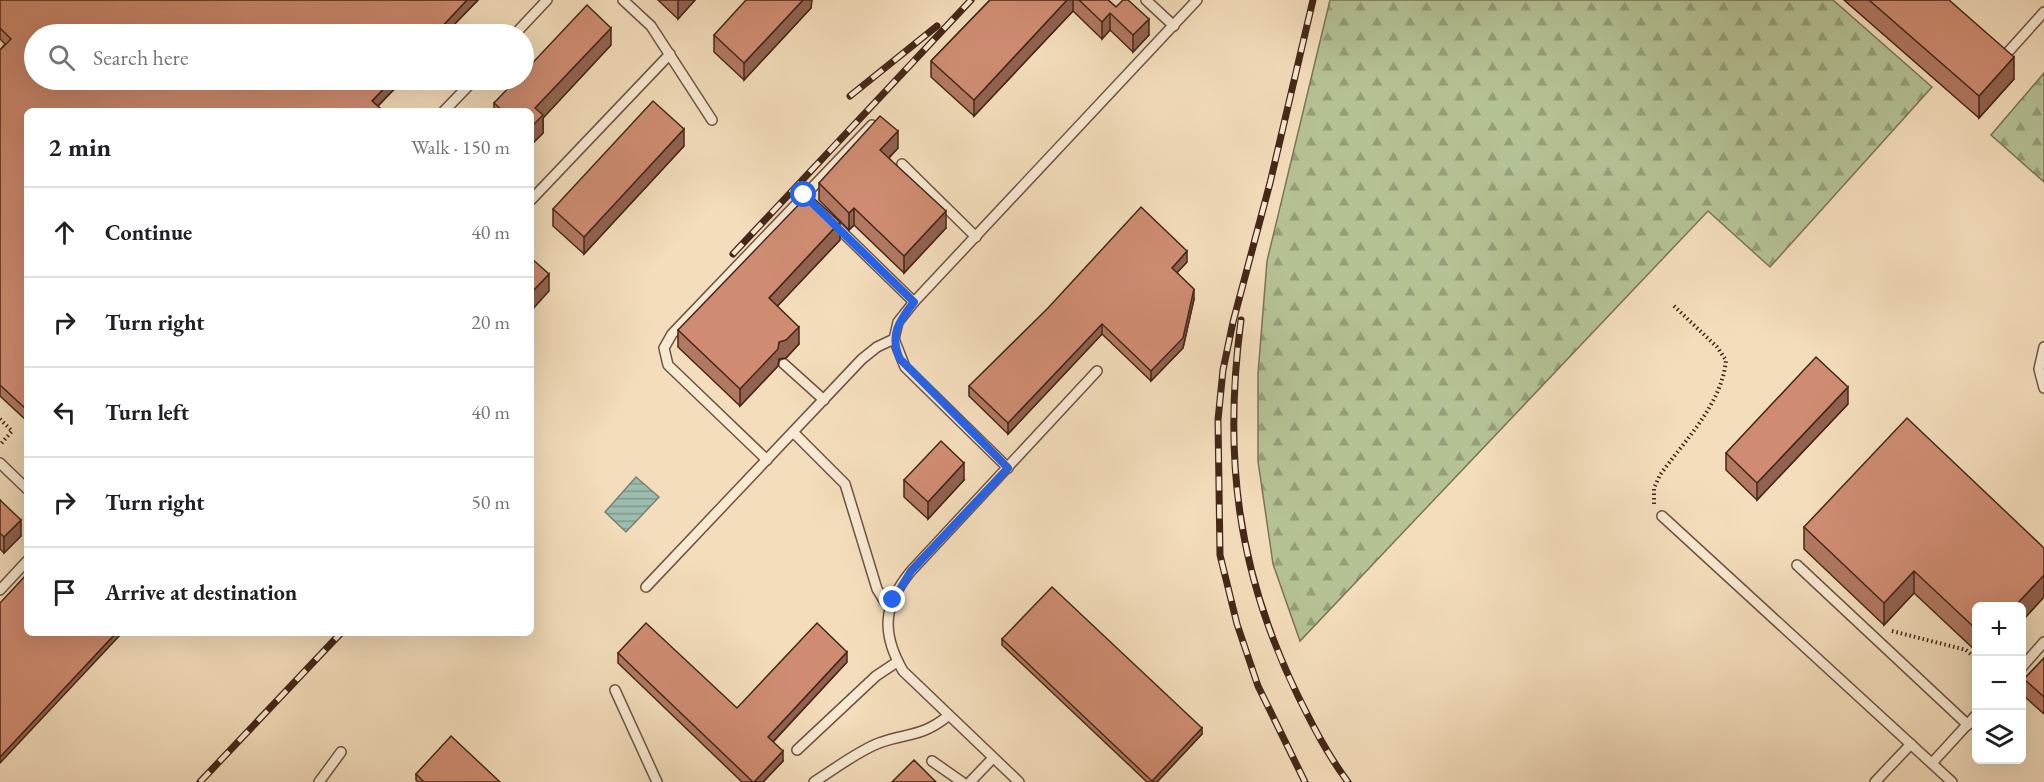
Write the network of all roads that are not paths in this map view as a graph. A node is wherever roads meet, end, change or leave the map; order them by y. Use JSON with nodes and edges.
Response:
{"nodes":[{"id":1,"x":548,"y":0,"type":"edge"},
{"id":2,"x":623,"y":0,"type":"edge"},
{"id":3,"x":1146,"y":0,"type":"edge"},
{"id":4,"x":1197,"y":0,"type":"edge"},
{"id":5,"x":2044,"y":12,"type":"edge"},
{"id":6,"x":525,"y":24,"type":"edge"},
{"id":7,"x":1174,"y":26,"type":"junction"},
{"id":8,"x":2008,"y":51,"type":"edge"},
{"id":9,"x":670,"y":54,"type":"junction"},
{"id":10,"x":464,"y":90,"type":"edge"},
{"id":11,"x":447,"y":108,"type":"edge"},
{"id":12,"x":712,"y":120,"type":"dead end"},
{"id":13,"x":872,"y":124,"type":"edge"},
{"id":14,"x":902,"y":164,"type":"dead end"},
{"id":15,"x":804,"y":195,"type":"junction"},
{"id":16,"x":534,"y":197,"type":"edge"},
{"id":17,"x":813,"y":203,"type":"edge"},
{"id":18,"x":821,"y":211,"type":"edge"},
{"id":19,"x":976,"y":237,"type":"junction"},
{"id":20,"x":914,"y":302,"type":"junction"},
{"id":21,"x":894,"y":339,"type":"junction"},
{"id":22,"x":2044,"y":347,"type":"edge"},
{"id":23,"x":784,"y":364,"type":"dead end"},
{"id":24,"x":1097,"y":371,"type":"dead end"},
{"id":25,"x":2044,"y":388,"type":"edge"},
{"id":26,"x":824,"y":400,"type":"junction"},
{"id":27,"x":793,"y":432,"type":"junction"},
{"id":28,"x":766,"y":460,"type":"junction"},
{"id":29,"x":0,"y":463,"type":"edge"},
{"id":30,"x":1008,"y":468,"type":"junction"},
{"id":31,"x":24,"y":486,"type":"edge"},
{"id":32,"x":1662,"y":516,"type":"road end"},
{"id":33,"x":24,"y":564,"type":"edge"},
{"id":34,"x":1797,"y":565,"type":"dead end"},
{"id":35,"x":646,"y":587,"type":"dead end"},
{"id":36,"x":0,"y":590,"type":"edge"},
{"id":37,"x":891,"y":607,"type":"junction"},
{"id":38,"x":2044,"y":642,"type":"edge"},
{"id":39,"x":897,"y":662,"type":"junction"},
{"id":40,"x":2026,"y":662,"type":"edge"},
{"id":41,"x":615,"y":690,"type":"dead end"},
{"id":42,"x":948,"y":716,"type":"junction"},
{"id":43,"x":1972,"y":721,"type":"edge"},
{"id":44,"x":1968,"y":725,"type":"junction"},
{"id":45,"x":1911,"y":744,"type":"junction"},
{"id":46,"x":797,"y":750,"type":"dead end"},
{"id":47,"x":341,"y":752,"type":"dead end"},
{"id":48,"x":993,"y":758,"type":"junction"},
{"id":49,"x":932,"y":761,"type":"dead end"},
{"id":50,"x":1932,"y":764,"type":"junction"},
{"id":51,"x":319,"y":782,"type":"edge"},
{"id":52,"x":657,"y":782,"type":"edge"},
{"id":53,"x":814,"y":782,"type":"edge"},
{"id":54,"x":962,"y":782,"type":"edge"},
{"id":55,"x":970,"y":782,"type":"edge"},
{"id":56,"x":1019,"y":782,"type":"edge"},
{"id":57,"x":1875,"y":782,"type":"edge"},
{"id":58,"x":1952,"y":782,"type":"edge"}],
"edges":[{"from":1,"to":6,"type":"lane"},
{"from":2,"to":9,"type":"lane"},
{"from":3,"to":7,"type":"lane"},
{"from":4,"to":7,"type":"lane"},
{"from":5,"to":8,"type":"lane"},
{"from":7,"to":19,"type":"lane"},
{"from":9,"to":12,"type":"lane"},
{"from":9,"to":16,"type":"lane"},
{"from":10,"to":11,"type":"lane"},
{"from":13,"to":15,"type":"lane"},
{"from":14,"to":19,"type":"lane"},
{"from":15,"to":17,"type":"lane"},
{"from":15,"to":28,"type":"lane"},
{"from":18,"to":20,"type":"lane"},
{"from":19,"to":20,"type":"lane"},
{"from":20,"to":21,"type":"lane"},
{"from":21,"to":26,"type":"lane"},
{"from":21,"to":30,"type":"lane"},
{"from":22,"to":25,"type":"lane"},
{"from":23,"to":26,"type":"lane"},
{"from":24,"to":30,"type":"lane"},
{"from":26,"to":27,"type":"lane"},
{"from":27,"to":28,"type":"lane"},
{"from":27,"to":37,"type":"lane"},
{"from":28,"to":35,"type":"lane"},
{"from":29,"to":31,"type":"lane"},
{"from":30,"to":37,"type":"lane"},
{"from":32,"to":45,"type":"lane"},
{"from":33,"to":36,"type":"lane"},
{"from":34,"to":44,"type":"lane"},
{"from":37,"to":39,"type":"lane"},
{"from":38,"to":40,"type":"lane"},
{"from":39,"to":42,"type":"lane"},
{"from":39,"to":46,"type":"lane"},
{"from":41,"to":52,"type":"lane"},
{"from":42,"to":48,"type":"lane"},
{"from":42,"to":53,"type":"lane"},
{"from":43,"to":44,"type":"lane"},
{"from":44,"to":50,"type":"lane"},
{"from":45,"to":50,"type":"lane"},
{"from":45,"to":57,"type":"lane"},
{"from":47,"to":51,"type":"lane"},
{"from":48,"to":55,"type":"lane"},
{"from":48,"to":56,"type":"lane"},
{"from":49,"to":54,"type":"lane"},
{"from":50,"to":58,"type":"lane"}]}
